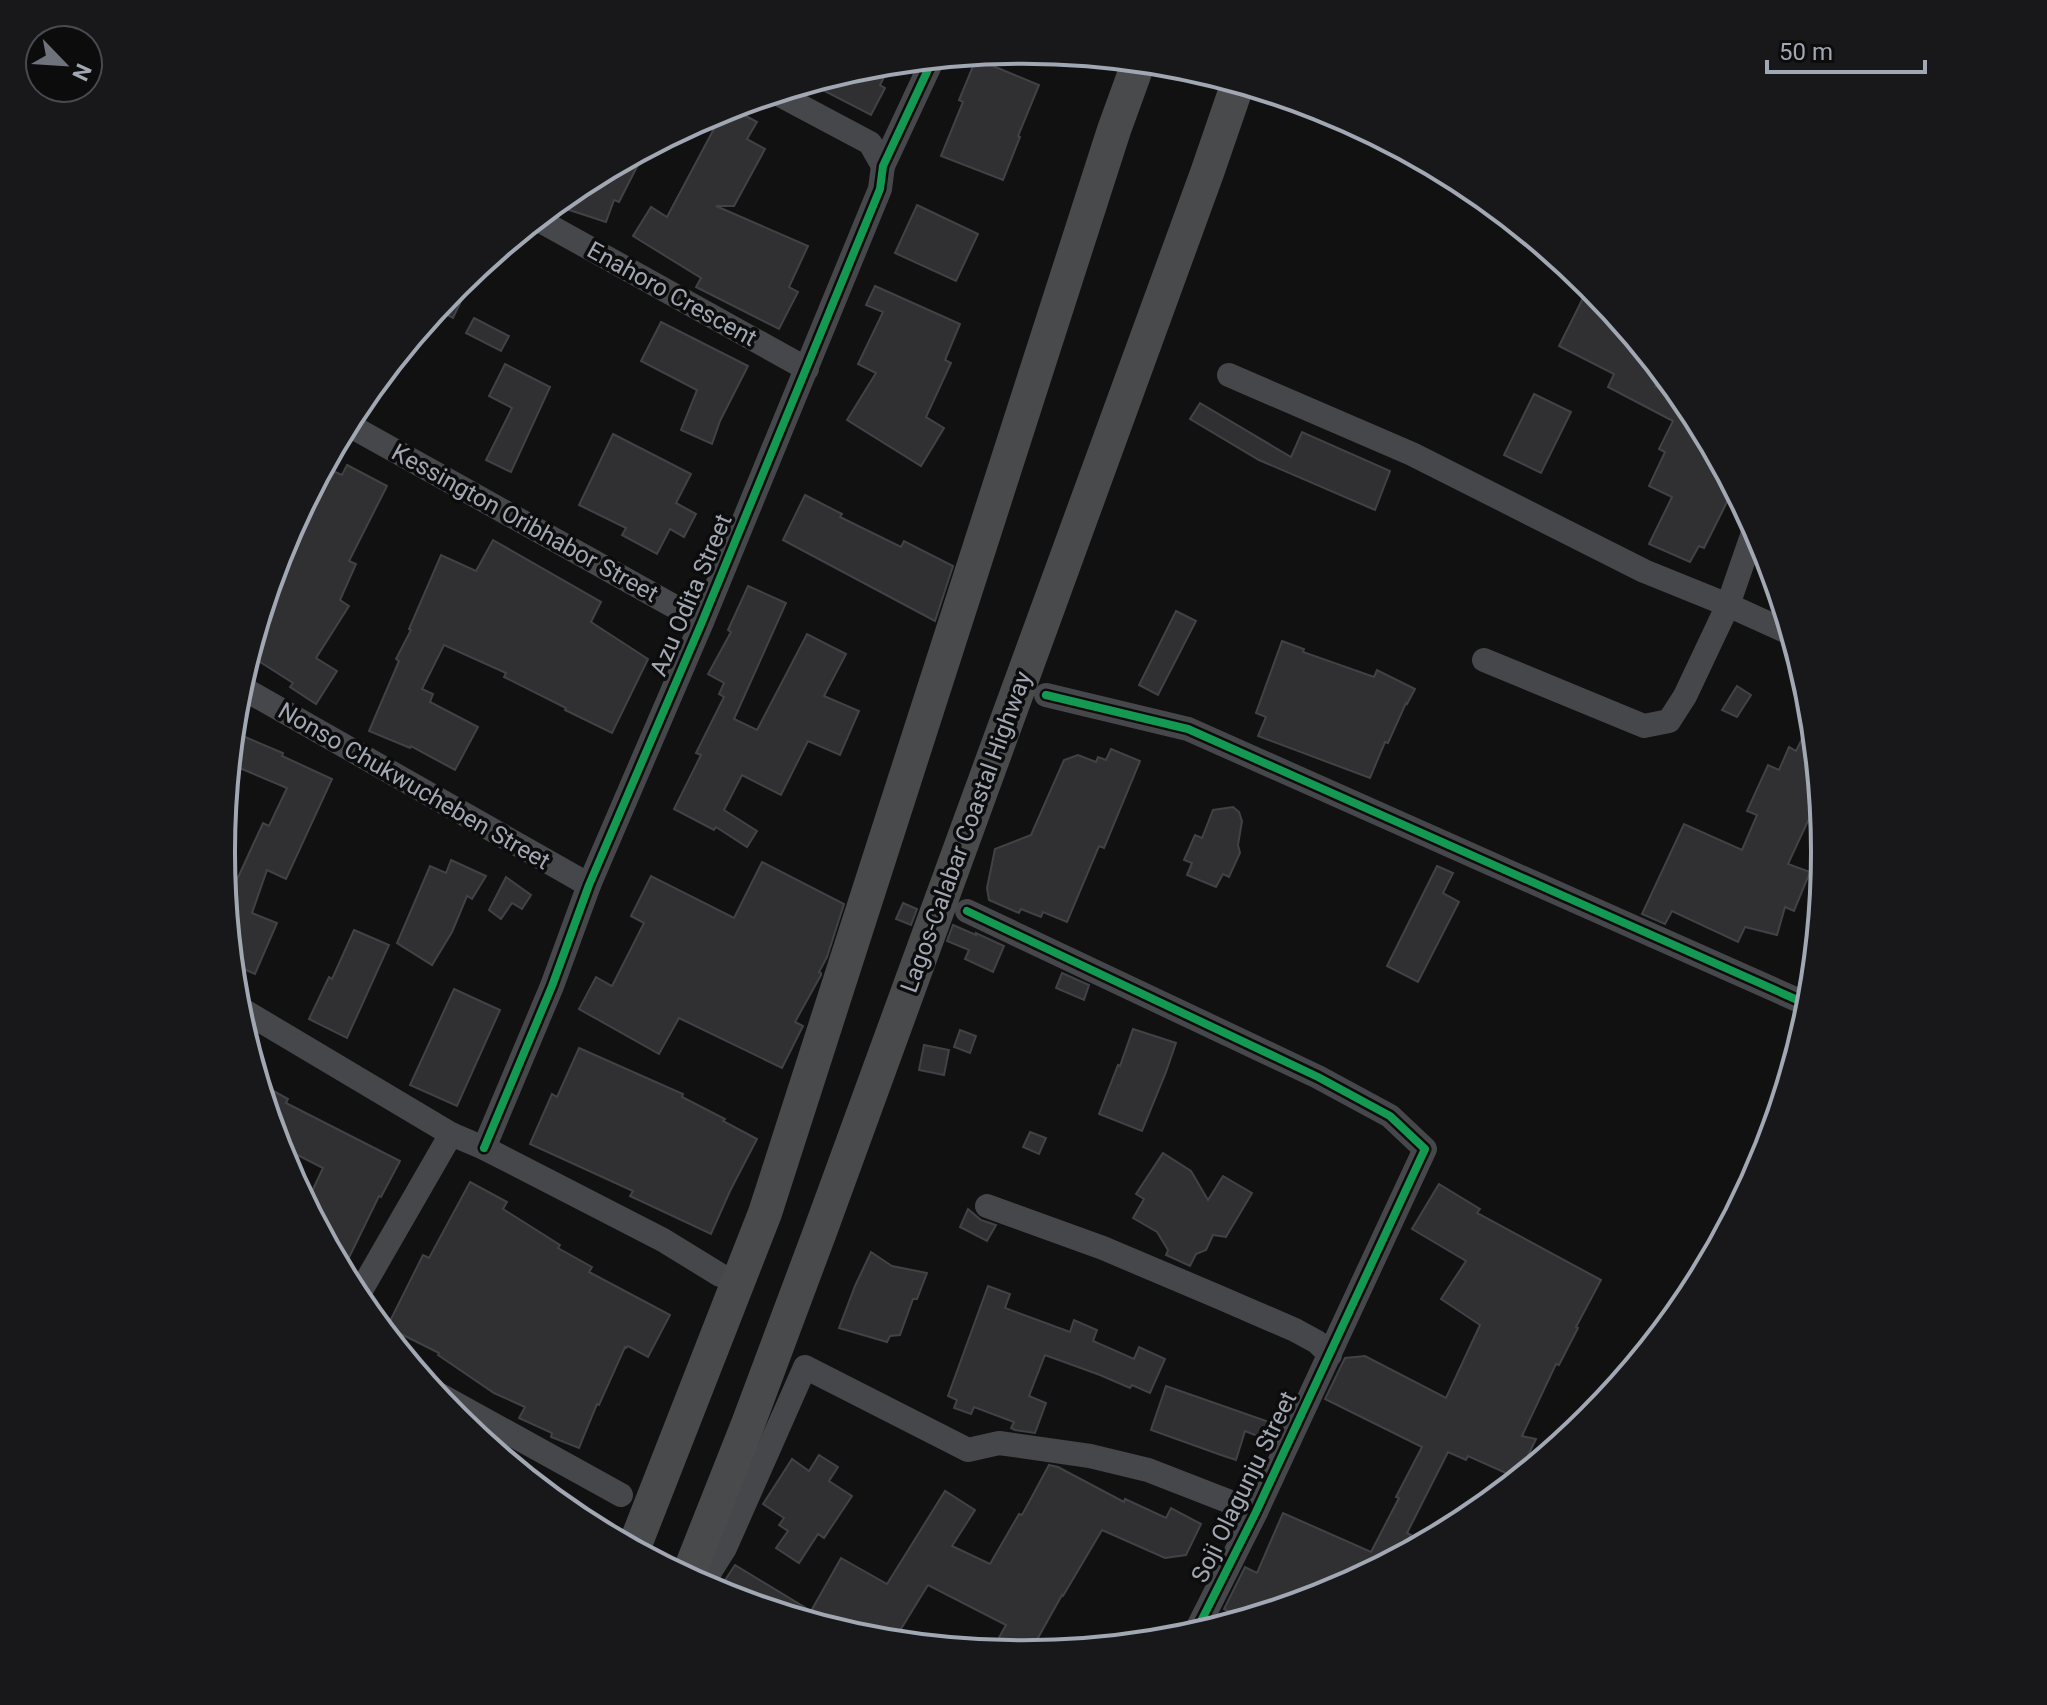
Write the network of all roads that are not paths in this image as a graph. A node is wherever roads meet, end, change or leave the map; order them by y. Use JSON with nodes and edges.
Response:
{"nodes":[{"id":1,"x":928,"y":70,"type":"edge"},
{"id":2,"x":1135,"y":72,"type":"edge"},
{"id":3,"x":1234,"y":93,"type":"edge"},
{"id":4,"x":789,"y":100,"type":"edge"},
{"id":5,"x":883,"y":166,"type":"junction"},
{"id":6,"x":547,"y":224,"type":"edge"},
{"id":7,"x":807,"y":369,"type":"junction"},
{"id":8,"x":1229,"y":375,"type":"dead end"},
{"id":9,"x":358,"y":430,"type":"edge"},
{"id":10,"x":1749,"y":544,"type":"edge"},
{"id":11,"x":1728,"y":605,"type":"junction"},
{"id":12,"x":702,"y":622,"type":"junction"},
{"id":13,"x":1779,"y":628,"type":"edge"},
{"id":14,"x":1484,"y":660,"type":"dead end"},
{"id":15,"x":251,"y":693,"type":"edge"},
{"id":16,"x":1046,"y":695,"type":"dead end"},
{"id":17,"x":589,"y":885,"type":"junction"},
{"id":18,"x":967,"y":911,"type":"dead end"},
{"id":19,"x":1798,"y":1000,"type":"edge"},
{"id":20,"x":252,"y":1016,"type":"edge"},
{"id":21,"x":451,"y":1134,"type":"junction"},
{"id":22,"x":484,"y":1148,"type":"junction"},
{"id":23,"x":987,"y":1206,"type":"dead end"},
{"id":24,"x":720,"y":1275,"type":"dead end"},
{"id":25,"x":364,"y":1285,"type":"edge"},
{"id":26,"x":1330,"y":1355,"type":"junction"},
{"id":27,"x":465,"y":1409,"type":"edge"},
{"id":28,"x":621,"y":1495,"type":"dead end"},
{"id":29,"x":1256,"y":1512,"type":"junction"},
{"id":30,"x":637,"y":1539,"type":"edge"},
{"id":31,"x":691,"y":1567,"type":"edge"},
{"id":32,"x":708,"y":1575,"type":"edge"},
{"id":33,"x":1201,"y":1620,"type":"edge"}],
"edges":[{"from":1,"to":5,"type":"street","name":"Azu Odita Street"},
{"from":2,"to":30,"type":"highway"},
{"from":3,"to":31,"type":"highway","name":"Lagos-Calabar Coastal Highway"},
{"from":4,"to":5,"type":"street"},
{"from":5,"to":7,"type":"street","name":"Azu Odita Street"},
{"from":6,"to":7,"type":"street","name":"Enahoro Crescent"},
{"from":7,"to":12,"type":"street","name":"Azu Odita Street"},
{"from":8,"to":11,"type":"street"},
{"from":9,"to":12,"type":"street","name":"Kessington Oribhabor Street"},
{"from":10,"to":11,"type":"street"},
{"from":11,"to":13,"type":"street"},
{"from":11,"to":14,"type":"street"},
{"from":12,"to":17,"type":"street","name":"Azu Odita Street"},
{"from":15,"to":17,"type":"street","name":"Nonso Chukwucheben Street"},
{"from":16,"to":19,"type":"street"},
{"from":17,"to":22,"type":"street","name":"Azu Odita Street"},
{"from":18,"to":26,"type":"street","name":"Soji Olagunju Street"},
{"from":20,"to":21,"type":"street"},
{"from":21,"to":22,"type":"street"},
{"from":21,"to":25,"type":"street"},
{"from":22,"to":24,"type":"street"},
{"from":23,"to":26,"type":"street"},
{"from":26,"to":29,"type":"street","name":"Soji Olagunju Street"},
{"from":27,"to":28,"type":"street"},
{"from":29,"to":32,"type":"street"},
{"from":29,"to":33,"type":"street","name":"Soji Olagunju Street"}]}
